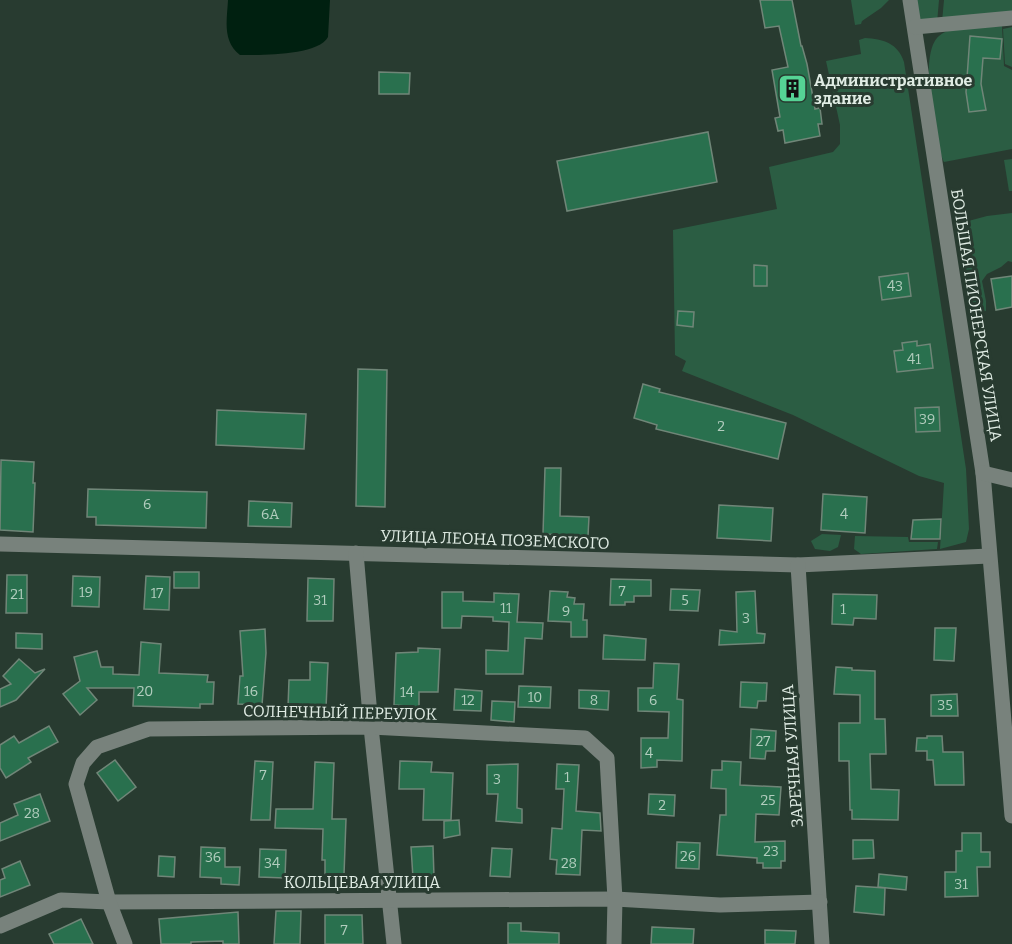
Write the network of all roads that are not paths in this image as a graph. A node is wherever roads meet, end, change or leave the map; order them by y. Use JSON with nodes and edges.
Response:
{"nodes":[{"id":1,"x":910,"y":0,"type":"edge"},
{"id":2,"x":1012,"y":18,"type":"edge"},
{"id":3,"x":915,"y":27,"type":"junction"},
{"id":4,"x":982,"y":473,"type":"junction"},
{"id":5,"x":1012,"y":480,"type":"edge"},
{"id":6,"x":0,"y":544,"type":"edge"},
{"id":7,"x":356,"y":553,"type":"junction"},
{"id":8,"x":989,"y":556,"type":"junction"},
{"id":9,"x":798,"y":565,"type":"junction"},
{"id":10,"x":370,"y":727,"type":"junction"},
{"id":11,"x":1012,"y":816,"type":"edge"},
{"id":12,"x":389,"y":900,"type":"junction"},
{"id":13,"x":615,"y":900,"type":"junction"},
{"id":14,"x":109,"y":902,"type":"junction"},
{"id":15,"x":820,"y":902,"type":"junction"},
{"id":16,"x":0,"y":926,"type":"edge"},
{"id":17,"x":125,"y":944,"type":"edge"},
{"id":18,"x":394,"y":944,"type":"edge"},
{"id":19,"x":614,"y":944,"type":"edge"},
{"id":20,"x":822,"y":944,"type":"edge"}],
"edges":[{"from":1,"to":3,"type":"street","name":"БОЛЬШАЯ ПИОНЕРСКАЯ УЛИЦА"},
{"from":2,"to":3,"type":"street"},
{"from":3,"to":4,"type":"street","name":"БОЛЬШАЯ ПИОНЕРСКАЯ УЛИЦА"},
{"from":4,"to":5,"type":"street"},
{"from":4,"to":8,"type":"street","name":"БОЛЬШАЯ ПИОНЕРСКАЯ УЛИЦА"},
{"from":6,"to":7,"type":"street","name":"УЛИЦА ЛЕОНА ПОЗЕМСКОГО"},
{"from":7,"to":9,"type":"street","name":"УЛИЦА ЛЕОНА ПОЗЕМСКОГО"},
{"from":7,"to":10,"type":"street"},
{"from":8,"to":9,"type":"street","name":"УЛИЦА ЛЕОНА ПОЗЕМСКОГО"},
{"from":8,"to":11,"type":"street","name":"БОЛЬШАЯ ПИОНЕРСКАЯ УЛИЦА"},
{"from":9,"to":15,"type":"street","name":"ЗАРЕЧНАЯ УЛИЦА"},
{"from":10,"to":12,"type":"street"},
{"from":10,"to":13,"type":"street","name":"СОЛНЕЧНЫЙ ПЕРЕУЛОК"},
{"from":10,"to":14,"type":"street","name":"СОЛНЕЧНЫЙ ПЕРЕУЛОК"},
{"from":12,"to":13,"type":"street","name":"КОЛЬЦЕВАЯ УЛИЦА"},
{"from":12,"to":14,"type":"street","name":"КОЛЬЦЕВАЯ УЛИЦА"},
{"from":12,"to":18,"type":"street"},
{"from":13,"to":15,"type":"street","name":"КОЛЬЦЕВАЯ УЛИЦА"},
{"from":13,"to":19,"type":"street"},
{"from":14,"to":16,"type":"street","name":"КОЛЬЦЕВАЯ УЛИЦА"},
{"from":14,"to":17,"type":"street"},
{"from":15,"to":20,"type":"street","name":"ЗАРЕЧНАЯ УЛИЦА"}]}
